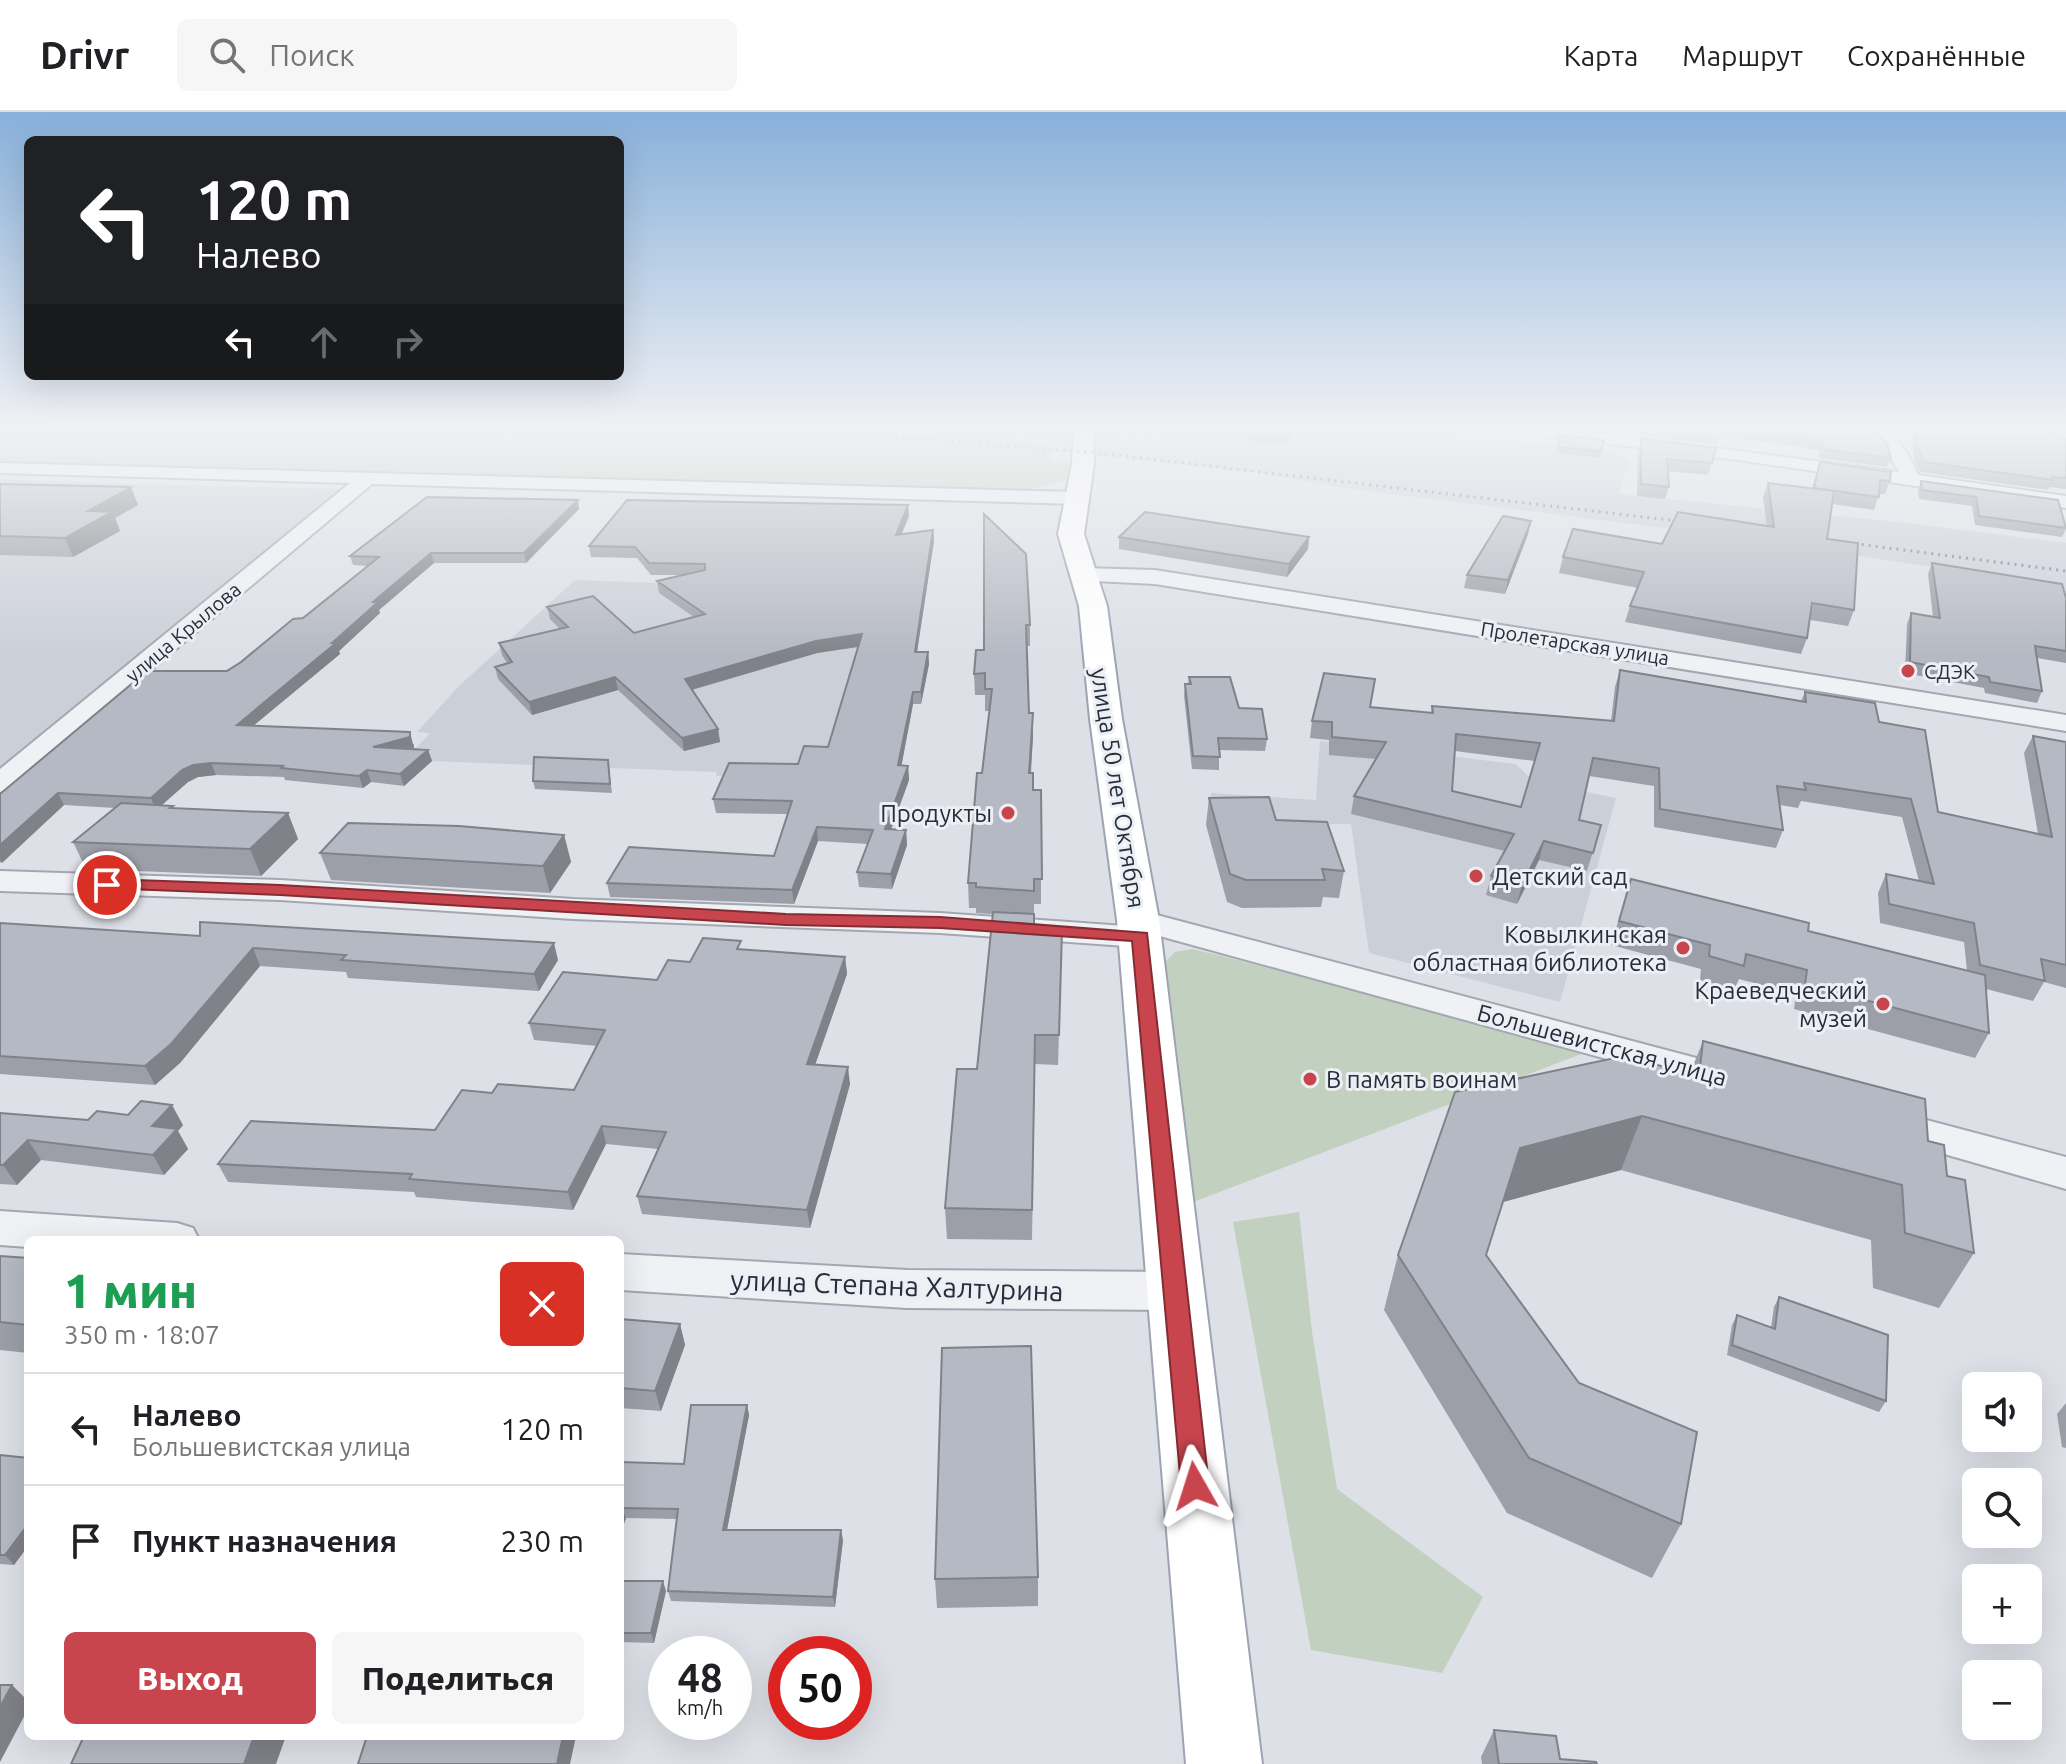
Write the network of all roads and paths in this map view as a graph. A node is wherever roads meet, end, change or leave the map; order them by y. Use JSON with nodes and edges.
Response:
{"nodes":[{"id":1,"x":337,"y":503,"type":"edge"},
{"id":2,"x":1075,"y":503,"type":"edge"},
{"id":3,"x":1082,"y":575,"type":"junction"},
{"id":4,"x":2066,"y":723,"type":"edge"},
{"id":5,"x":0,"y":783,"type":"edge"},
{"id":6,"x":0,"y":881,"type":"edge"},
{"id":7,"x":1139,"y":928,"type":"junction"},
{"id":8,"x":1764,"y":1090,"type":"edge"},
{"id":9,"x":1856,"y":1115,"type":"edge"},
{"id":10,"x":2066,"y":1173,"type":"edge"},
{"id":11,"x":0,"y":1228,"type":"edge"},
{"id":12,"x":118,"y":1236,"type":"edge"},
{"id":13,"x":624,"y":1272,"type":"edge"},
{"id":14,"x":1174,"y":1291,"type":"junction"},
{"id":15,"x":1224,"y":1764,"type":"edge"}],
"edges":[{"from":1,"to":5,"type":"street","name":"улица Крылова"},
{"from":2,"to":3,"type":"main road","name":"улица 50 лет Октября"},
{"from":3,"to":4,"type":"street","name":"Пролетарская улица"},
{"from":3,"to":7,"type":"main road","name":"улица 50 лет Октября"},
{"from":6,"to":7,"type":"street","name":"Большевистская улица"},
{"from":7,"to":8,"type":"street","name":"Большевистская улица"},
{"from":7,"to":14,"type":"main road","name":"улица 50 лет Октября"},
{"from":9,"to":10,"type":"street"},
{"from":11,"to":12,"type":"street"},
{"from":13,"to":14,"type":"street","name":"улица Степана Халтурина"},
{"from":14,"to":15,"type":"main road","name":"улица 50 лет Октября"}]}
